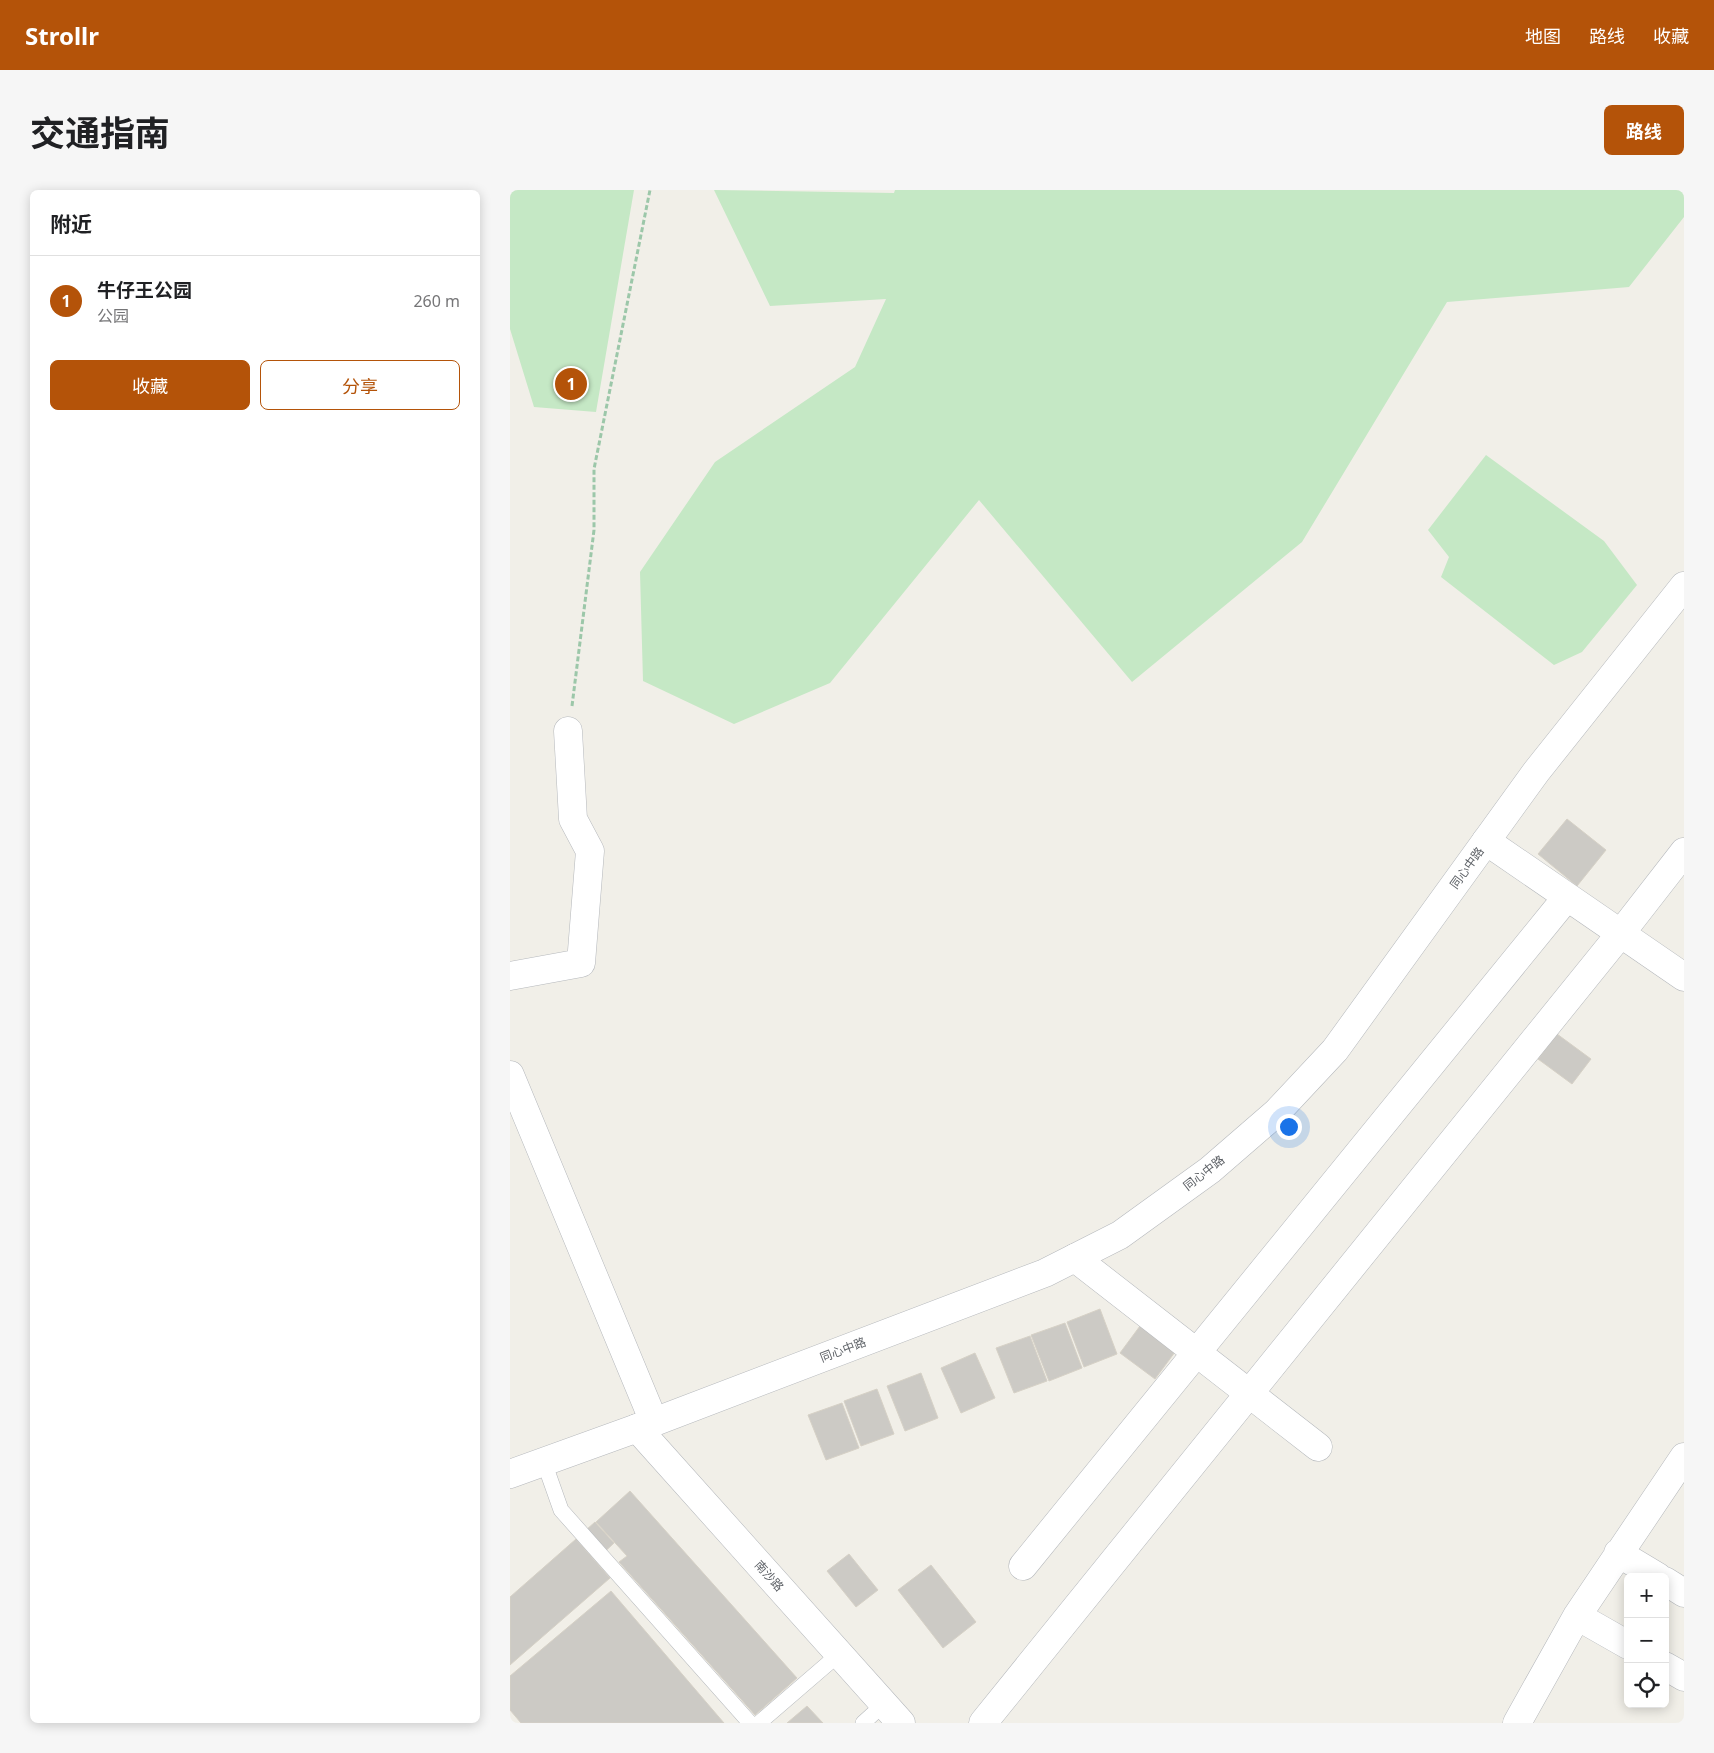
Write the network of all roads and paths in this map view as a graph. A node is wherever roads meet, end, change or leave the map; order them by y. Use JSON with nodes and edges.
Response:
{"nodes":[{"id":1,"x":650,"y":190,"type":"edge"},
{"id":2,"x":1684,"y":586,"type":"edge"},
{"id":3,"x":568,"y":731,"type":"joint"},
{"id":4,"x":1486,"y":841,"type":"junction"},
{"id":5,"x":1684,"y":852,"type":"edge"},
{"id":6,"x":1567,"y":897,"type":"junction"},
{"id":7,"x":1621,"y":933,"type":"junction"},
{"id":8,"x":510,"y":976,"type":"edge"},
{"id":9,"x":1684,"y":977,"type":"edge"},
{"id":10,"x":510,"y":1075,"type":"edge"},
{"id":11,"x":1075,"y":1258,"type":"junction"},
{"id":12,"x":1197,"y":1352,"type":"junction"},
{"id":13,"x":1249,"y":1393,"type":"junction"},
{"id":14,"x":646,"y":1425,"type":"junction"},
{"id":15,"x":1318,"y":1447,"type":"dead end"},
{"id":16,"x":1684,"y":1457,"type":"edge"},
{"id":17,"x":544,"y":1462,"type":"junction"},
{"id":18,"x":510,"y":1474,"type":"edge"},
{"id":19,"x":1618,"y":1553,"type":"junction"},
{"id":20,"x":1024,"y":1566,"type":"dead end"},
{"id":21,"x":1651,"y":1573,"type":"edge"},
{"id":22,"x":1669,"y":1584,"type":"edge"},
{"id":23,"x":1684,"y":1593,"type":"edge"},
{"id":24,"x":1577,"y":1616,"type":"junction"},
{"id":25,"x":1624,"y":1643,"type":"edge"},
{"id":26,"x":840,"y":1654,"type":"junction"},
{"id":27,"x":1669,"y":1668,"type":"edge"},
{"id":28,"x":1684,"y":1677,"type":"edge"},
{"id":29,"x":893,"y":1714,"type":"edge"},
{"id":30,"x":750,"y":1723,"type":"edge"},
{"id":31,"x":759,"y":1723,"type":"edge"},
{"id":32,"x":863,"y":1723,"type":"edge"},
{"id":33,"x":983,"y":1723,"type":"edge"},
{"id":34,"x":1517,"y":1723,"type":"edge"}],
"edges":[{"from":1,"to":3,"type":"path"},
{"from":2,"to":4,"type":"street","name":"同心中路"},
{"from":3,"to":8,"type":"street"},
{"from":4,"to":6,"type":"street"},
{"from":4,"to":11,"type":"street","name":"同心中路"},
{"from":5,"to":7,"type":"street"},
{"from":6,"to":7,"type":"street"},
{"from":6,"to":12,"type":"street"},
{"from":7,"to":9,"type":"street"},
{"from":7,"to":13,"type":"street"},
{"from":10,"to":14,"type":"street","name":"南沙路"},
{"from":11,"to":12,"type":"street"},
{"from":11,"to":14,"type":"street","name":"同心中路"},
{"from":12,"to":13,"type":"street"},
{"from":12,"to":20,"type":"street"},
{"from":13,"to":15,"type":"street"},
{"from":13,"to":33,"type":"street"},
{"from":14,"to":17,"type":"street","name":"同心中路"},
{"from":14,"to":26,"type":"street","name":"南沙路"},
{"from":16,"to":19,"type":"street"},
{"from":17,"to":18,"type":"street","name":"同心中路"},
{"from":17,"to":30,"type":"lane"},
{"from":19,"to":21,"type":"street"},
{"from":19,"to":24,"type":"street"},
{"from":22,"to":23,"type":"street"},
{"from":24,"to":25,"type":"street"},
{"from":24,"to":34,"type":"street"},
{"from":26,"to":29,"type":"street","name":"南沙路"},
{"from":26,"to":31,"type":"lane"},
{"from":27,"to":28,"type":"street"},
{"from":29,"to":32,"type":"lane"}]}
